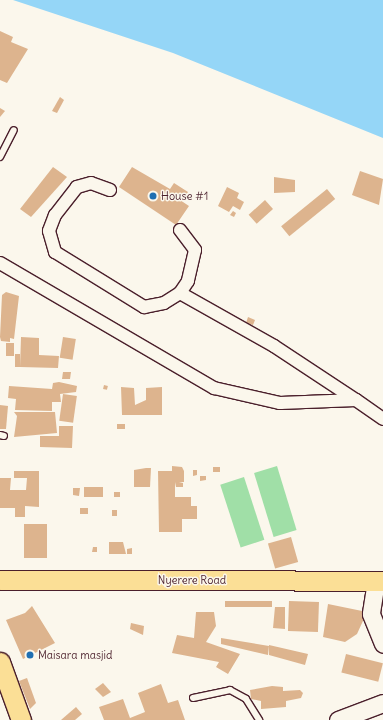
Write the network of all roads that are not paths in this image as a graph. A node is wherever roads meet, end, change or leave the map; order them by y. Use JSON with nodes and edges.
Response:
{"nodes":[{"id":1,"x":14,"y":130,"type":"dead end"},
{"id":2,"x":0,"y":158,"type":"edge"},
{"id":3,"x":110,"y":190,"type":"dead end"},
{"id":4,"x":180,"y":230,"type":"dead end"},
{"id":5,"x":0,"y":263,"type":"edge"},
{"id":6,"x":180,"y":293,"type":"junction"},
{"id":7,"x":356,"y":400,"type":"junction"},
{"id":8,"x":383,"y":419,"type":"edge"},
{"id":9,"x":0,"y":580,"type":"edge"},
{"id":10,"x":380,"y":580,"type":"edge"},
{"id":11,"x":383,"y":644,"type":"edge"},
{"id":12,"x":0,"y":662,"type":"edge"},
{"id":13,"x":194,"y":698,"type":"dead end"},
{"id":14,"x":383,"y":703,"type":"edge"},
{"id":15,"x":21,"y":720,"type":"edge"},
{"id":16,"x":259,"y":720,"type":"edge"},
{"id":17,"x":338,"y":720,"type":"edge"}],
"edges":[{"from":1,"to":2,"type":"lane"},
{"from":3,"to":6,"type":"street"},
{"from":4,"to":6,"type":"street"},
{"from":5,"to":7,"type":"street"},
{"from":6,"to":7,"type":"street"},
{"from":7,"to":8,"type":"street"},
{"from":9,"to":10,"type":"main road","name":"Nyerere Road"},
{"from":10,"to":11,"type":"street"},
{"from":12,"to":15,"type":"main road"},
{"from":13,"to":16,"type":"lane"},
{"from":14,"to":17,"type":"street"}]}
